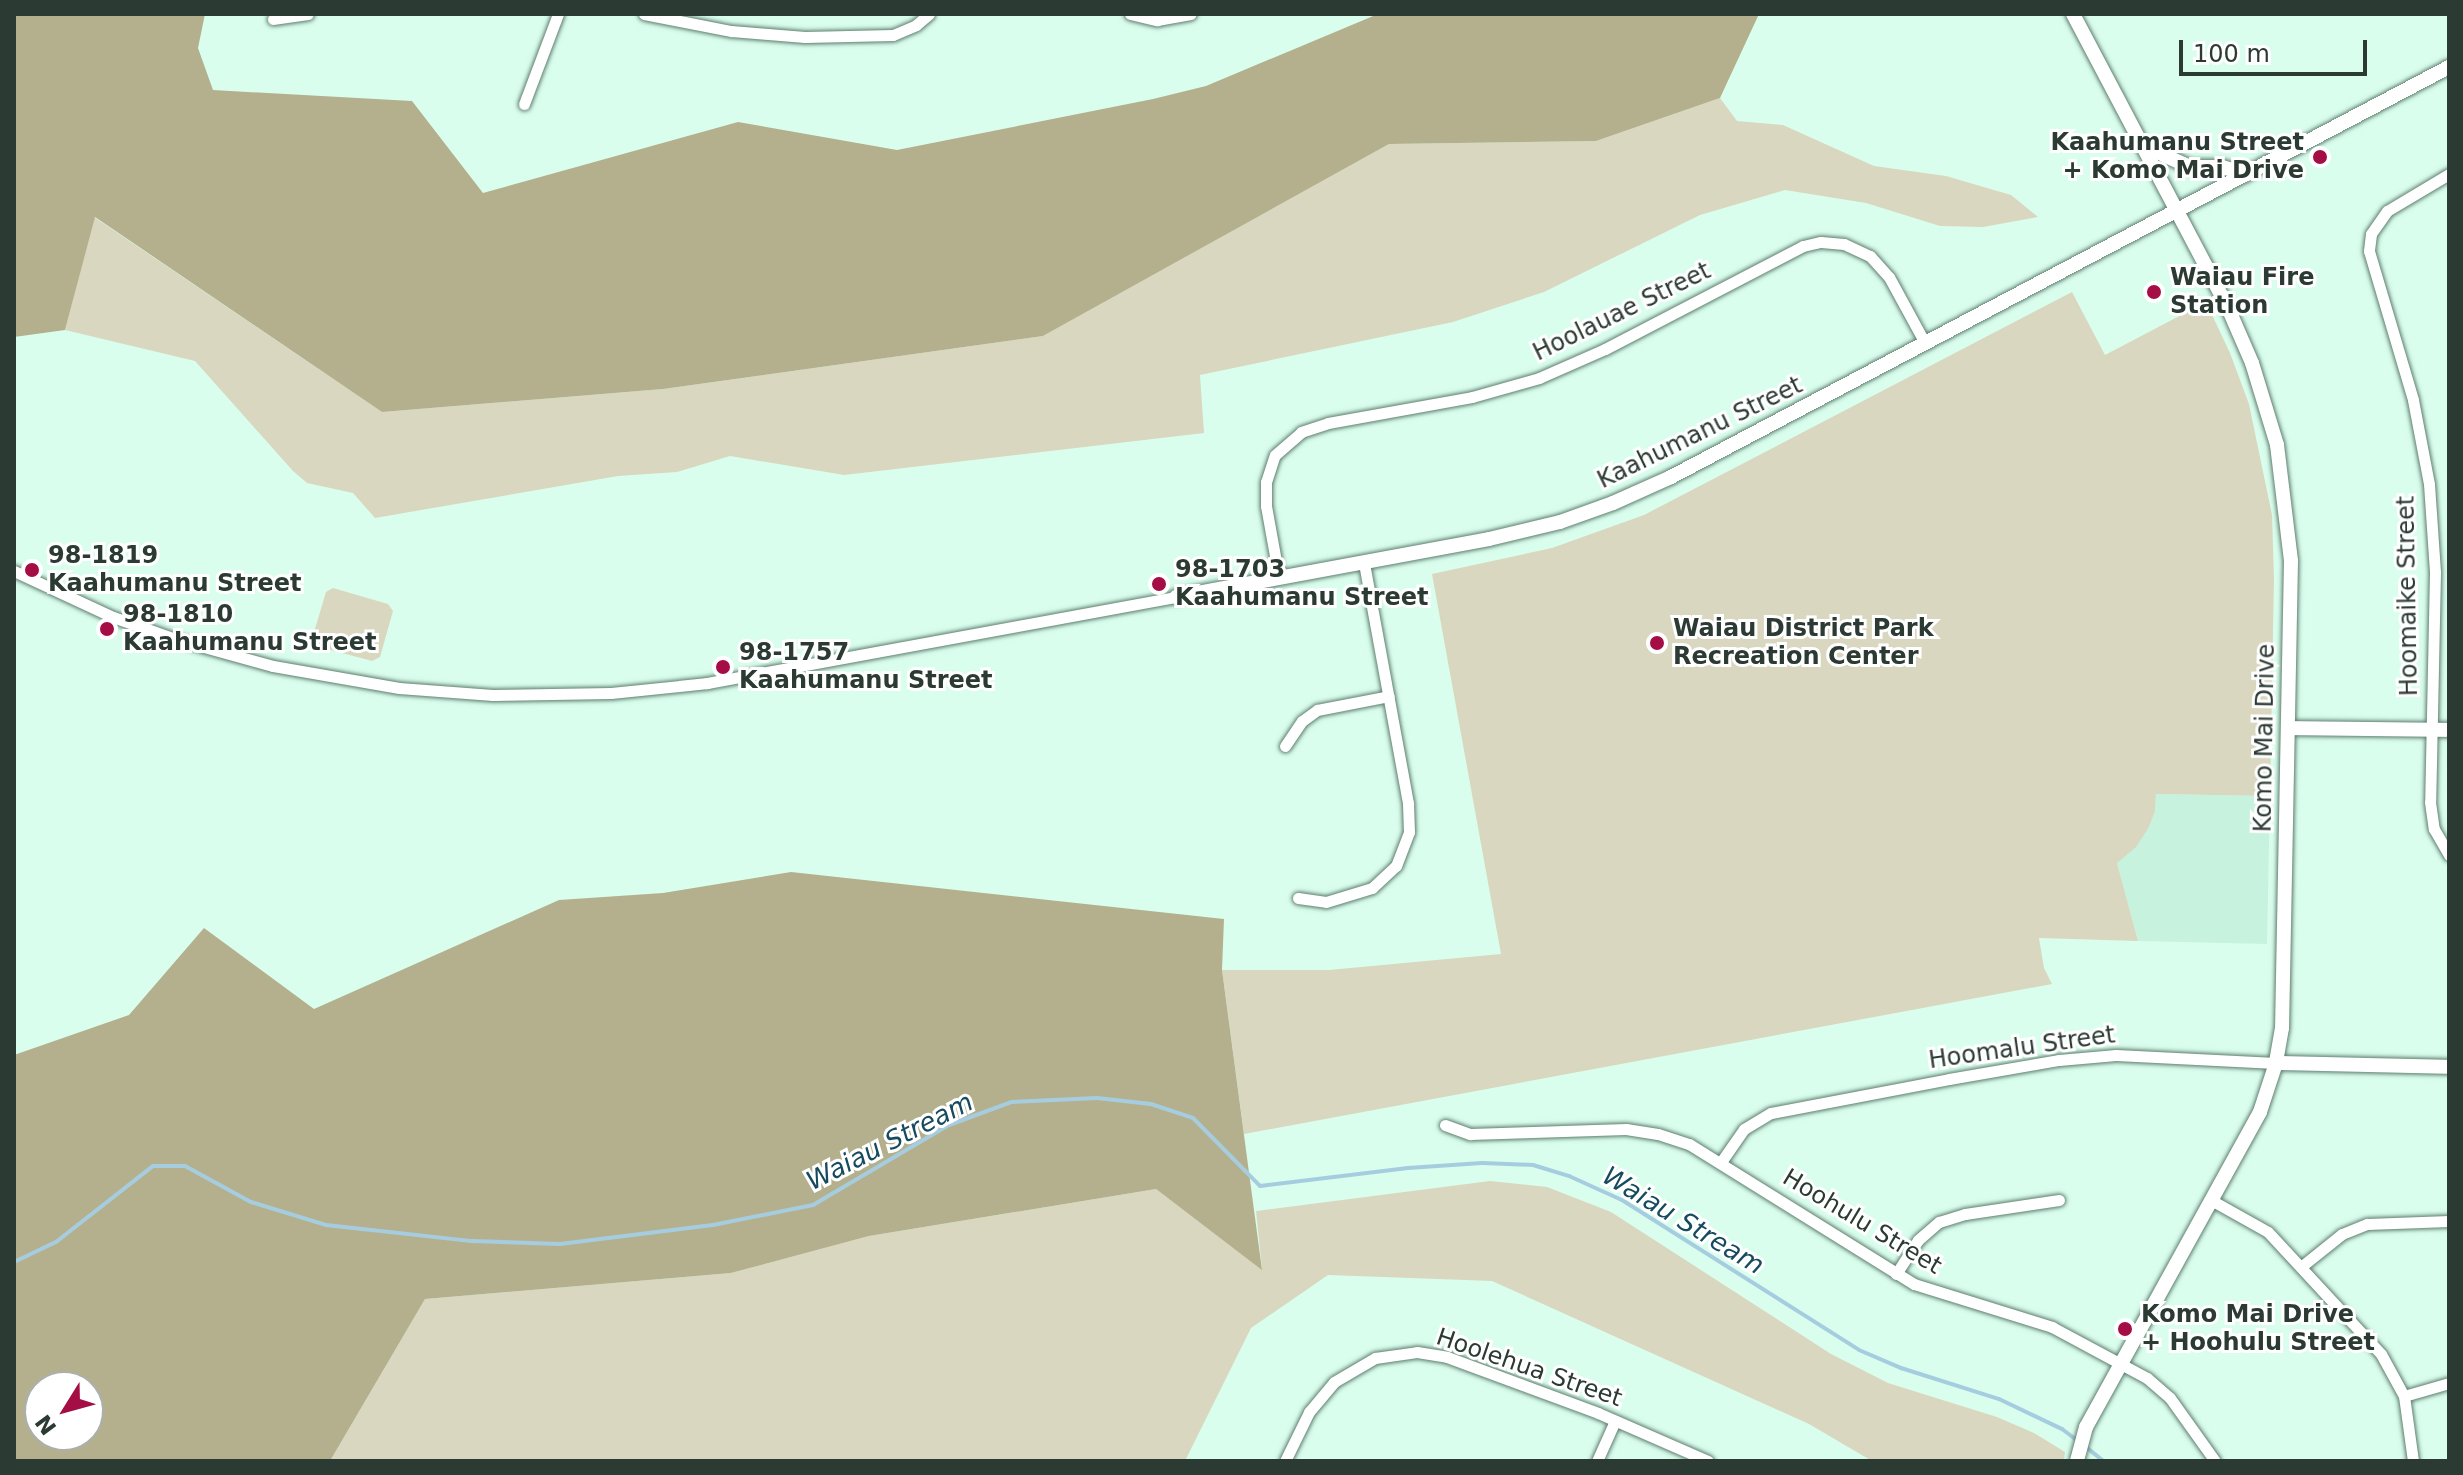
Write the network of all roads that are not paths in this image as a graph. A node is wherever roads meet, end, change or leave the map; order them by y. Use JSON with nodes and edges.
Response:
{"nodes":[{"id":1,"x":308,"y":14,"type":"edge"},
{"id":2,"x":558,"y":14,"type":"edge"},
{"id":3,"x":644,"y":14,"type":"edge"},
{"id":4,"x":929,"y":14,"type":"edge"},
{"id":5,"x":1130,"y":14,"type":"edge"},
{"id":6,"x":1190,"y":14,"type":"edge"},
{"id":7,"x":2073,"y":14,"type":"edge"},
{"id":8,"x":273,"y":19,"type":"dead end"},
{"id":9,"x":2449,"y":67,"type":"edge"},
{"id":10,"x":524,"y":104,"type":"dead end"},
{"id":11,"x":2142,"y":145,"type":"junction"},
{"id":12,"x":2247,"y":174,"type":"junction"},
{"id":13,"x":2449,"y":174,"type":"edge"},
{"id":14,"x":2176,"y":211,"type":"junction"},
{"id":15,"x":1925,"y":343,"type":"junction"},
{"id":16,"x":1364,"y":563,"type":"junction"},
{"id":17,"x":14,"y":571,"type":"edge"},
{"id":18,"x":1279,"y":578,"type":"junction"},
{"id":19,"x":1176,"y":597,"type":"joint"},
{"id":20,"x":1389,"y":696,"type":"junction"},
{"id":21,"x":2288,"y":728,"type":"junction"},
{"id":22,"x":2431,"y":730,"type":"junction"},
{"id":23,"x":2449,"y":730,"type":"edge"},
{"id":24,"x":1285,"y":746,"type":"dead end"},
{"id":25,"x":2449,"y":855,"type":"edge"},
{"id":26,"x":1298,"y":898,"type":"dead end"},
{"id":27,"x":2276,"y":1063,"type":"junction"},
{"id":28,"x":2449,"y":1067,"type":"edge"},
{"id":29,"x":1445,"y":1125,"type":"dead end"},
{"id":30,"x":1721,"y":1162,"type":"junction"},
{"id":31,"x":2059,"y":1200,"type":"dead end"},
{"id":32,"x":2211,"y":1200,"type":"junction"},
{"id":33,"x":2449,"y":1221,"type":"edge"},
{"id":34,"x":2302,"y":1266,"type":"junction"},
{"id":35,"x":1896,"y":1274,"type":"junction"},
{"id":36,"x":2121,"y":1363,"type":"junction"},
{"id":37,"x":2449,"y":1383,"type":"edge"},
{"id":38,"x":2404,"y":1396,"type":"junction"},
{"id":39,"x":1615,"y":1421,"type":"junction"},
{"id":40,"x":1285,"y":1461,"type":"edge"},
{"id":41,"x":1597,"y":1461,"type":"edge"},
{"id":42,"x":1708,"y":1461,"type":"edge"},
{"id":43,"x":2077,"y":1461,"type":"edge"},
{"id":44,"x":2215,"y":1461,"type":"edge"},
{"id":45,"x":2413,"y":1461,"type":"edge"}],
"edges":[{"from":1,"to":8,"type":"street"},
{"from":2,"to":10,"type":"street"},
{"from":3,"to":4,"type":"street"},
{"from":5,"to":6,"type":"street"},
{"from":7,"to":11,"type":"street","name":"Komo Mai Drive"},
{"from":9,"to":12,"type":"street","name":"Kaahumanu Street"},
{"from":11,"to":12,"type":"street"},
{"from":11,"to":14,"type":"street","name":"Komo Mai Drive"},
{"from":12,"to":14,"type":"street","name":"Kaahumanu Street"},
{"from":13,"to":22,"type":"street","name":"Hoomaike Street"},
{"from":14,"to":15,"type":"street","name":"Kaahumanu Street"},
{"from":14,"to":21,"type":"street","name":"Komo Mai Drive"},
{"from":15,"to":16,"type":"street","name":"Kaahumanu Street"},
{"from":15,"to":18,"type":"street","name":"Hoolauae Street"},
{"from":16,"to":18,"type":"street","name":"Kaahumanu Street"},
{"from":16,"to":20,"type":"street"},
{"from":17,"to":19,"type":"street","name":"Kaahumanu Street"},
{"from":18,"to":19,"type":"street","name":"Kaahumanu Street"},
{"from":20,"to":24,"type":"street"},
{"from":20,"to":26,"type":"street"},
{"from":21,"to":22,"type":"street"},
{"from":21,"to":27,"type":"street","name":"Komo Mai Drive"},
{"from":22,"to":23,"type":"street"},
{"from":22,"to":25,"type":"street","name":"Hoomaike Street"},
{"from":27,"to":28,"type":"street","name":"Hoomalu Street"},
{"from":27,"to":30,"type":"street","name":"Hoomalu Street"},
{"from":27,"to":32,"type":"street","name":"Komo Mai Drive"},
{"from":29,"to":30,"type":"street","name":"Hoohulu Street"},
{"from":30,"to":35,"type":"street","name":"Hoohulu Street"},
{"from":31,"to":35,"type":"street"},
{"from":32,"to":34,"type":"street"},
{"from":32,"to":36,"type":"street","name":"Komo Mai Drive"},
{"from":33,"to":34,"type":"street"},
{"from":34,"to":38,"type":"street"},
{"from":35,"to":36,"type":"street","name":"Hoohulu Street"},
{"from":36,"to":43,"type":"street","name":"Komo Mai Drive"},
{"from":36,"to":44,"type":"street","name":"Hoohulu Street"},
{"from":37,"to":38,"type":"street"},
{"from":38,"to":45,"type":"street"},
{"from":39,"to":40,"type":"street","name":"Hoolehua Street"},
{"from":39,"to":41,"type":"street"},
{"from":39,"to":42,"type":"street","name":"Hoolehua Street"}]}
